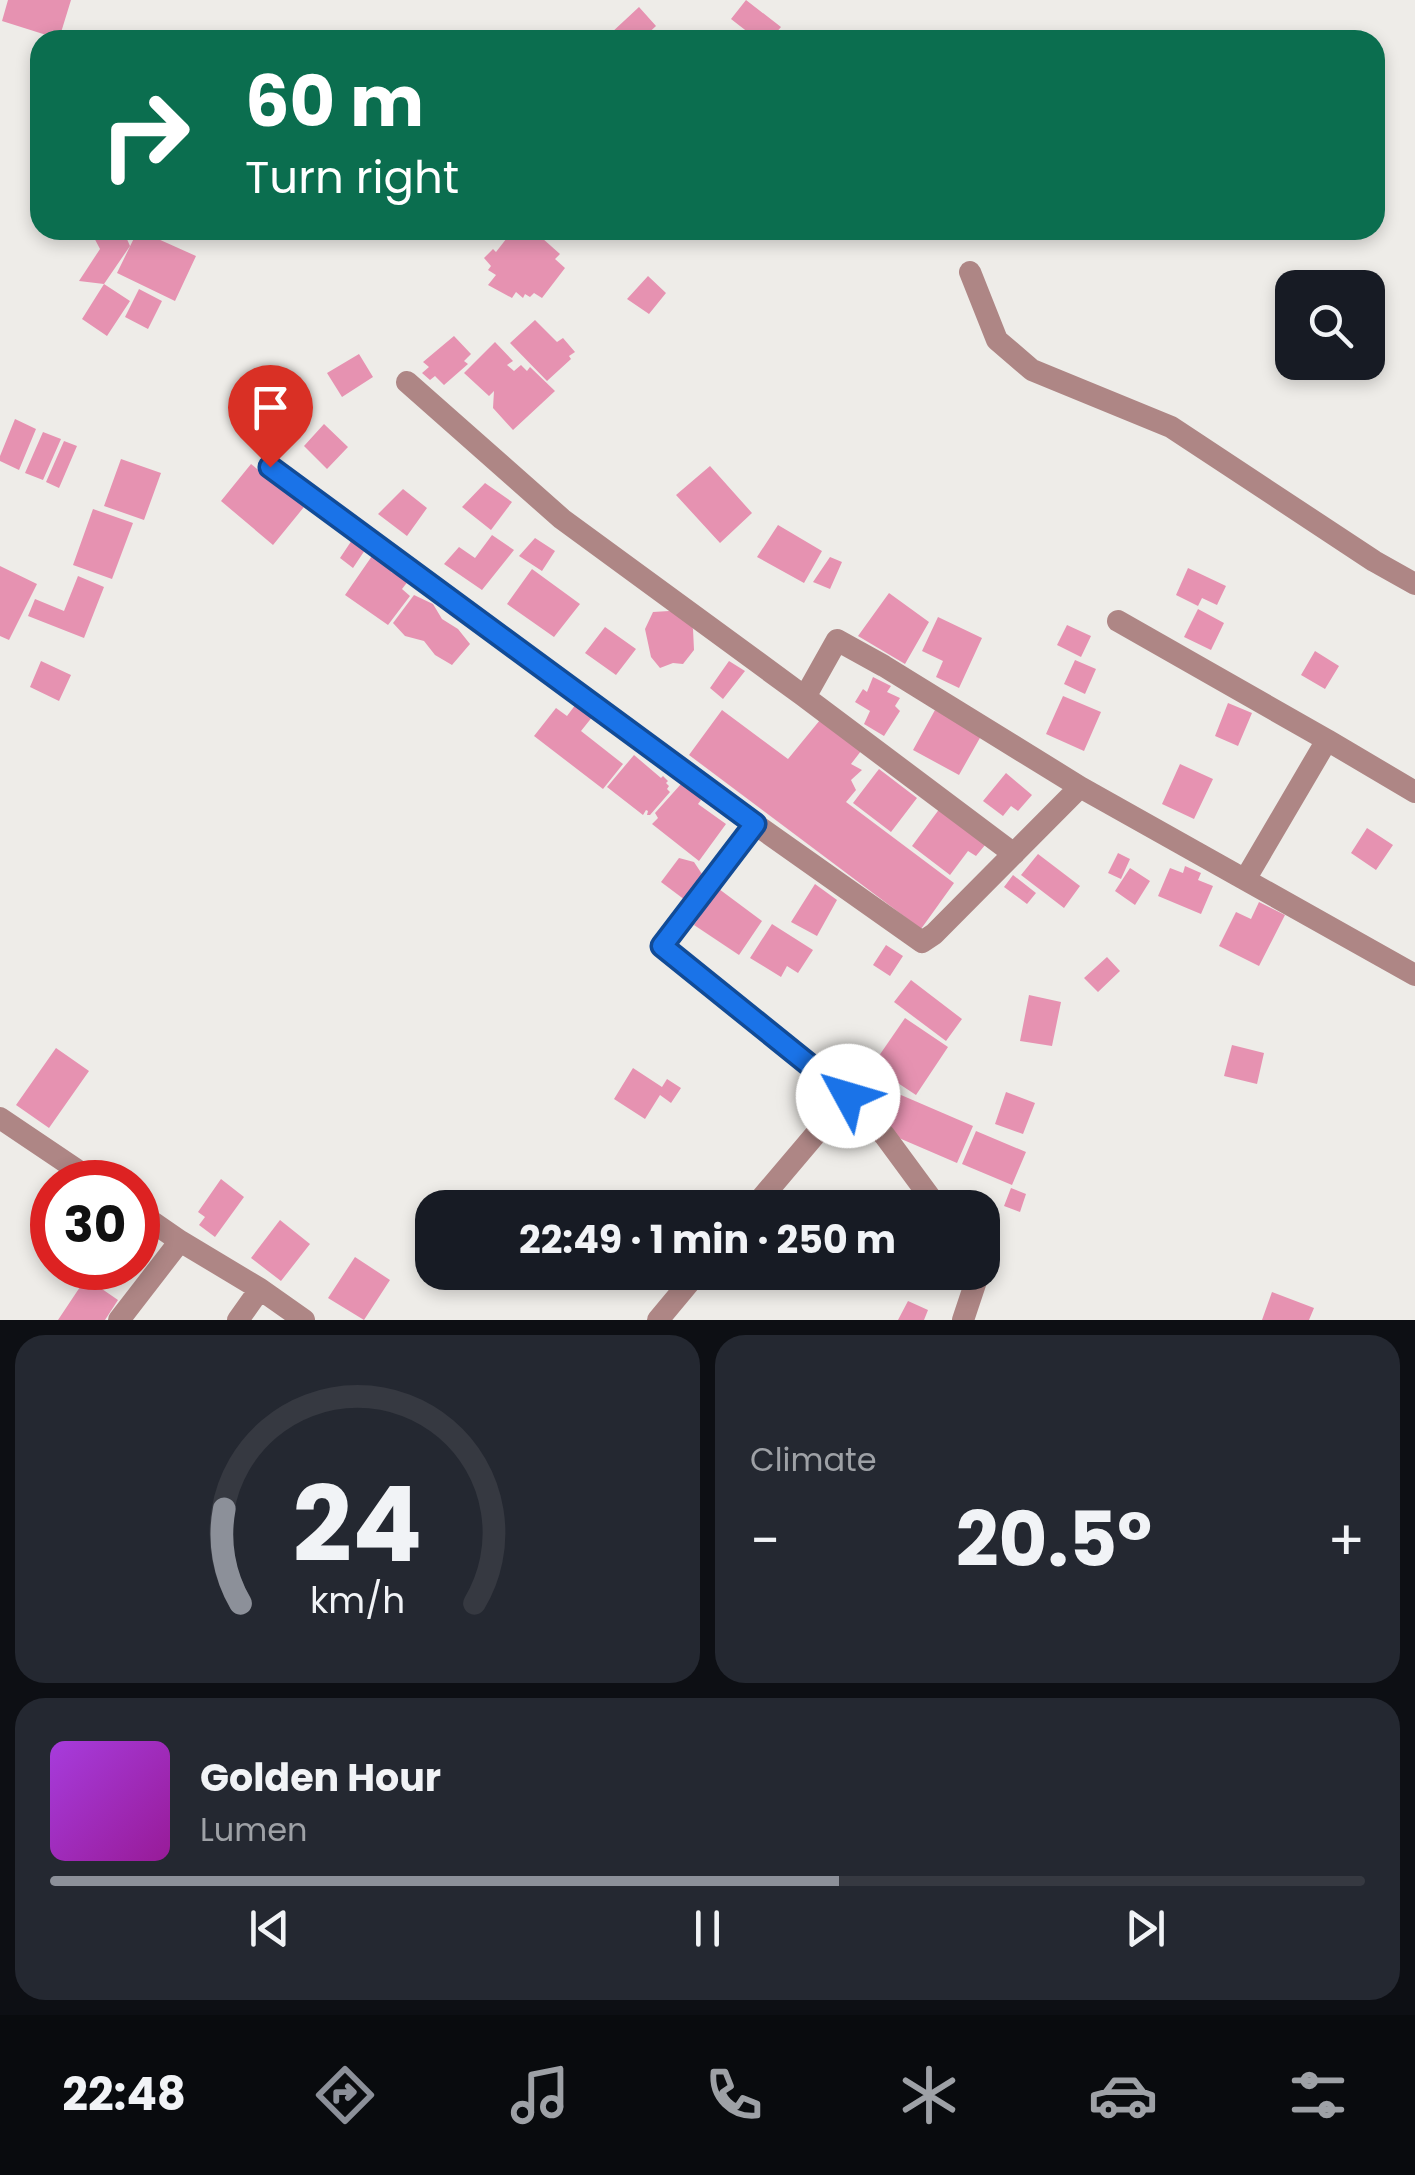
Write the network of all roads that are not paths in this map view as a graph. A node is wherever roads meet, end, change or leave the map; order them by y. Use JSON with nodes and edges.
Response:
{"nodes":[{"id":1,"x":970,"y":272,"type":"dead end"},
{"id":2,"x":407,"y":382,"type":"dead end"},
{"id":3,"x":270,"y":467,"type":"dead end"},
{"id":4,"x":1415,"y":584,"type":"edge"},
{"id":5,"x":1118,"y":622,"type":"dead end"},
{"id":6,"x":805,"y":697,"type":"junction"},
{"id":7,"x":1327,"y":740,"type":"junction"},
{"id":8,"x":1080,"y":786,"type":"junction"},
{"id":9,"x":1415,"y":792,"type":"edge"},
{"id":10,"x":755,"y":824,"type":"junction"},
{"id":11,"x":1014,"y":854,"type":"junction"},
{"id":12,"x":1246,"y":878,"type":"junction"},
{"id":13,"x":1415,"y":975,"type":"edge"},
{"id":14,"x":848,"y":1096,"type":"junction"},
{"id":15,"x":0,"y":1118,"type":"edge"},
{"id":16,"x":62,"y":1160,"type":"edge"},
{"id":17,"x":768,"y":1190,"type":"edge"},
{"id":18,"x":925,"y":1190,"type":"edge"},
{"id":19,"x":160,"y":1227,"type":"edge"},
{"id":20,"x":180,"y":1240,"type":"junction"},
{"id":21,"x":260,"y":1289,"type":"junction"},
{"id":22,"x":683,"y":1290,"type":"edge"},
{"id":23,"x":973,"y":1290,"type":"edge"},
{"id":24,"x":119,"y":1320,"type":"edge"},
{"id":25,"x":238,"y":1320,"type":"edge"},
{"id":26,"x":304,"y":1320,"type":"edge"},
{"id":27,"x":658,"y":1320,"type":"edge"},
{"id":28,"x":963,"y":1320,"type":"edge"}],
"edges":[{"from":1,"to":4,"type":"street"},
{"from":2,"to":6,"type":"street"},
{"from":3,"to":10,"type":"street"},
{"from":5,"to":7,"type":"street"},
{"from":6,"to":8,"type":"street"},
{"from":6,"to":11,"type":"street"},
{"from":7,"to":9,"type":"street"},
{"from":7,"to":12,"type":"street"},
{"from":8,"to":11,"type":"street"},
{"from":8,"to":12,"type":"street"},
{"from":10,"to":11,"type":"street"},
{"from":10,"to":14,"type":"street"},
{"from":12,"to":13,"type":"street"},
{"from":14,"to":17,"type":"street"},
{"from":14,"to":18,"type":"street"},
{"from":15,"to":16,"type":"street"},
{"from":19,"to":20,"type":"street"},
{"from":20,"to":21,"type":"street"},
{"from":20,"to":24,"type":"street"},
{"from":21,"to":25,"type":"street"},
{"from":21,"to":26,"type":"street"},
{"from":22,"to":27,"type":"street"},
{"from":23,"to":28,"type":"street"}]}
